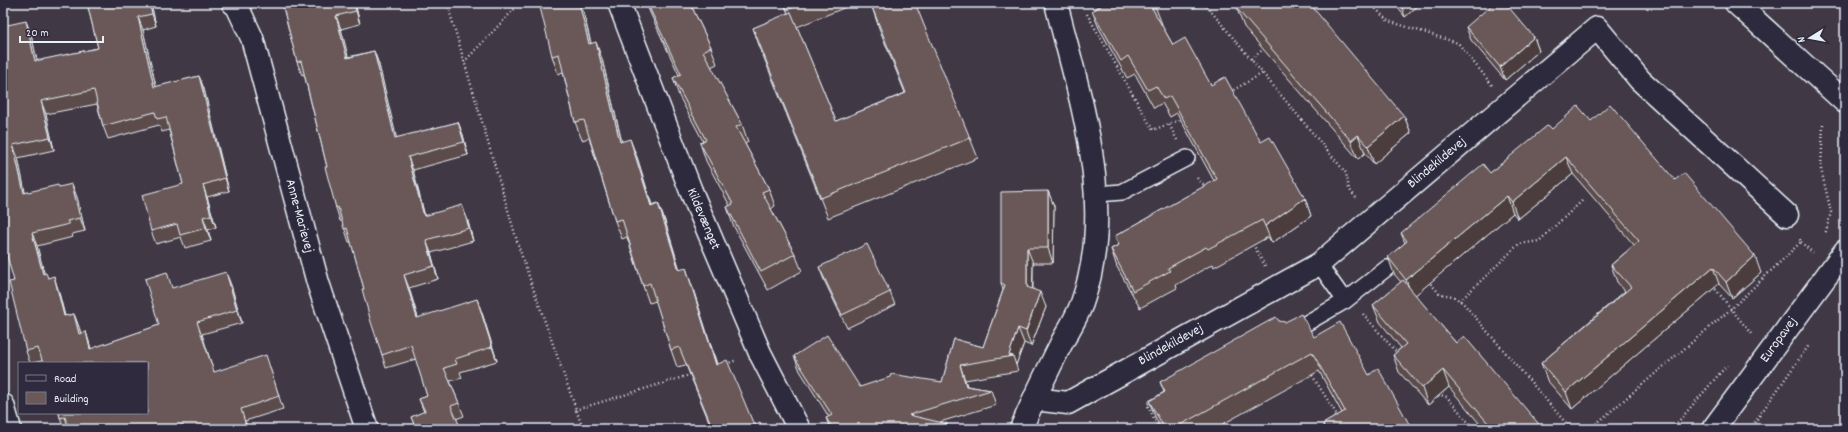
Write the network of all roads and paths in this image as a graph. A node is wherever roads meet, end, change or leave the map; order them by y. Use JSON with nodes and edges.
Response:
{"nodes":[{"id":1,"x":233,"y":3,"type":"edge"},
{"id":2,"x":447,"y":3,"type":"edge"},
{"id":3,"x":520,"y":3,"type":"edge"},
{"id":4,"x":619,"y":3,"type":"edge"},
{"id":5,"x":1056,"y":3,"type":"edge"},
{"id":6,"x":1204,"y":3,"type":"edge"},
{"id":7,"x":1320,"y":3,"type":"edge"},
{"id":8,"x":1370,"y":3,"type":"edge"},
{"id":9,"x":1736,"y":3,"type":"edge"},
{"id":10,"x":1085,"y":11,"type":"dead end"},
{"id":11,"x":1308,"y":12,"type":"edge"},
{"id":12,"x":1268,"y":45,"type":"edge"},
{"id":13,"x":1251,"y":59,"type":"junction"},
{"id":14,"x":464,"y":62,"type":"junction"},
{"id":15,"x":1263,"y":73,"type":"junction"},
{"id":16,"x":1229,"y":92,"type":"edge"},
{"id":17,"x":1845,"y":102,"type":"edge"},
{"id":18,"x":1507,"y":104,"type":"junction"},
{"id":19,"x":1188,"y":116,"type":"edge"},
{"id":20,"x":1169,"y":124,"type":"junction"},
{"id":21,"x":1823,"y":125,"type":"dead end"},
{"id":22,"x":1187,"y":158,"type":"junction"},
{"id":23,"x":1212,"y":188,"type":"edge"},
{"id":24,"x":1097,"y":194,"type":"junction"},
{"id":25,"x":1583,"y":200,"type":"dead end"},
{"id":26,"x":1831,"y":212,"type":"dead end"},
{"id":27,"x":1787,"y":215,"type":"joint"},
{"id":28,"x":1374,"y":217,"type":"junction"},
{"id":29,"x":1251,"y":240,"type":"edge"},
{"id":30,"x":1801,"y":242,"type":"junction"},
{"id":31,"x":1845,"y":251,"type":"edge"},
{"id":32,"x":1813,"y":252,"type":"dead end"},
{"id":33,"x":1319,"y":264,"type":"junction"},
{"id":34,"x":1387,"y":268,"type":"dead end"},
{"id":35,"x":1425,"y":278,"type":"edge"},
{"id":36,"x":1712,"y":285,"type":"edge"},
{"id":37,"x":1277,"y":287,"type":"junction"},
{"id":38,"x":1347,"y":299,"type":"junction"},
{"id":39,"x":1460,"y":301,"type":"junction"},
{"id":40,"x":1731,"y":309,"type":"junction"},
{"id":41,"x":1291,"y":332,"type":"edge"},
{"id":42,"x":1811,"y":342,"type":"dead end"},
{"id":43,"x":760,"y":353,"type":"junction"},
{"id":44,"x":1768,"y":356,"type":"junction"},
{"id":45,"x":1402,"y":359,"type":"edge"},
{"id":46,"x":723,"y":365,"type":"edge"},
{"id":47,"x":1309,"y":370,"type":"edge"},
{"id":48,"x":694,"y":374,"type":"edge"},
{"id":49,"x":1432,"y":389,"type":"edge"},
{"id":50,"x":1034,"y":399,"type":"junction"},
{"id":51,"x":1154,"y":400,"type":"edge"},
{"id":52,"x":3,"y":405,"type":"edge"},
{"id":53,"x":575,"y":410,"type":"junction"},
{"id":54,"x":1342,"y":422,"type":"edge"},
{"id":55,"x":10,"y":429,"type":"edge"},
{"id":56,"x":366,"y":429,"type":"edge"},
{"id":57,"x":583,"y":429,"type":"edge"},
{"id":58,"x":800,"y":429,"type":"edge"},
{"id":59,"x":1021,"y":429,"type":"edge"},
{"id":60,"x":1159,"y":429,"type":"edge"},
{"id":61,"x":1474,"y":429,"type":"edge"},
{"id":62,"x":1571,"y":429,"type":"edge"},
{"id":63,"x":1590,"y":429,"type":"edge"},
{"id":64,"x":1713,"y":429,"type":"edge"},
{"id":65,"x":1750,"y":429,"type":"edge"}],
"edges":[{"from":1,"to":56,"type":"street","name":"Anne-Marievej"},
{"from":2,"to":14,"type":"path"},
{"from":3,"to":14,"type":"path"},
{"from":4,"to":43,"type":"street","name":"Kildevænget"},
{"from":5,"to":24,"type":"street"},
{"from":6,"to":13,"type":"path"},
{"from":7,"to":11,"type":"path"},
{"from":8,"to":18,"type":"path"},
{"from":9,"to":17,"type":"street"},
{"from":10,"to":20,"type":"path"},
{"from":12,"to":13,"type":"path"},
{"from":13,"to":15,"type":"path"},
{"from":14,"to":53,"type":"path"},
{"from":15,"to":16,"type":"path"},
{"from":15,"to":28,"type":"path"},
{"from":18,"to":27,"type":"street","name":"Blindekildevej"},
{"from":18,"to":28,"type":"street","name":"Blindekildevej"},
{"from":19,"to":20,"type":"path"},
{"from":20,"to":22,"type":"path"},
{"from":21,"to":26,"type":"path"},
{"from":22,"to":23,"type":"path"},
{"from":22,"to":24,"type":"lane"},
{"from":24,"to":50,"type":"street"},
{"from":25,"to":39,"type":"path"},
{"from":27,"to":30,"type":"path"},
{"from":28,"to":33,"type":"street","name":"Blindekildevej"},
{"from":29,"to":37,"type":"path"},
{"from":30,"to":32,"type":"path"},
{"from":30,"to":40,"type":"path"},
{"from":31,"to":44,"type":"street","name":"Europavej"},
{"from":33,"to":37,"type":"street","name":"Blindekildevej"},
{"from":33,"to":38,"type":"lane"},
{"from":34,"to":38,"type":"lane"},
{"from":35,"to":39,"type":"path"},
{"from":36,"to":40,"type":"path"},
{"from":37,"to":50,"type":"street","name":"Blindekildevej"},
{"from":38,"to":41,"type":"lane"},
{"from":38,"to":45,"type":"path"},
{"from":39,"to":62,"type":"path"},
{"from":40,"to":44,"type":"path"},
{"from":40,"to":63,"type":"path"},
{"from":42,"to":65,"type":"path"},
{"from":43,"to":46,"type":"path"},
{"from":43,"to":58,"type":"street","name":"Kildevænget"},
{"from":44,"to":64,"type":"street","name":"Europavej"},
{"from":47,"to":54,"type":"path"},
{"from":48,"to":53,"type":"path"},
{"from":49,"to":61,"type":"path"},
{"from":50,"to":59,"type":"street"},
{"from":51,"to":60,"type":"path"},
{"from":52,"to":55,"type":"street"},
{"from":53,"to":57,"type":"path"}]}
